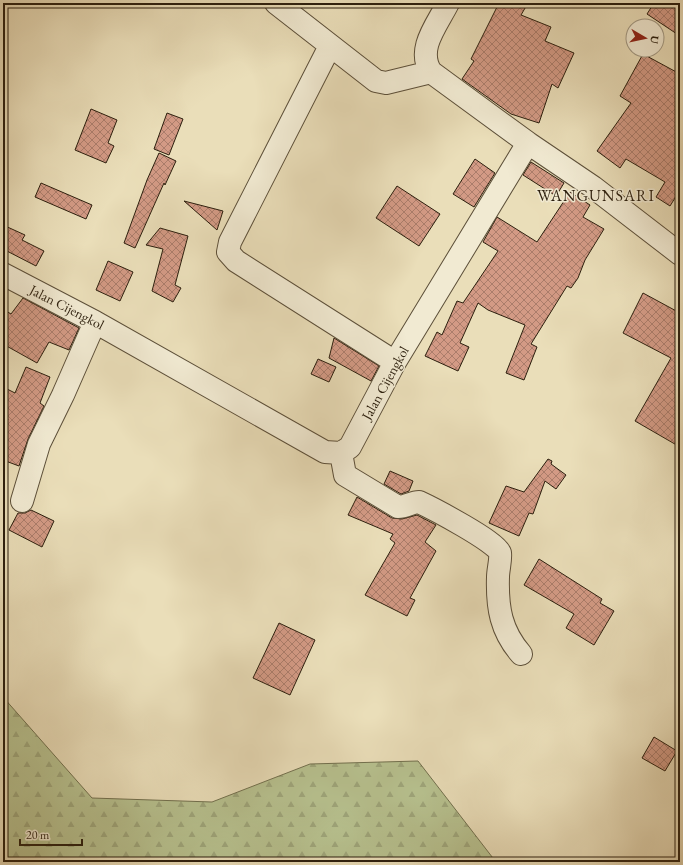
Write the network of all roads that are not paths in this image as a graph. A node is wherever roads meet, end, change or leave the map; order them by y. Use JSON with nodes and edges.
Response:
{"nodes":[{"id":1,"x":276,"y":3,"type":"edge"},
{"id":2,"x":448,"y":3,"type":"edge"},
{"id":3,"x":330,"y":46,"type":"junction"},
{"id":4,"x":431,"y":72,"type":"junction"},
{"id":5,"x":528,"y":143,"type":"junction"},
{"id":6,"x":680,"y":254,"type":"edge"},
{"id":7,"x":3,"y":274,"type":"edge"},
{"id":8,"x":96,"y":322,"type":"junction"},
{"id":9,"x":396,"y":362,"type":"junction"},
{"id":10,"x":341,"y":454,"type":"junction"},
{"id":11,"x":22,"y":501,"type":"dead end"},
{"id":12,"x":521,"y":654,"type":"dead end"}],
"edges":[{"from":1,"to":3,"type":"street"},
{"from":2,"to":4,"type":"street"},
{"from":3,"to":4,"type":"street"},
{"from":3,"to":9,"type":"street"},
{"from":4,"to":5,"type":"street"},
{"from":5,"to":6,"type":"street"},
{"from":5,"to":9,"type":"street","name":"Jalan Cijengkol"},
{"from":7,"to":8,"type":"street","name":"Jalan Cijengkol"},
{"from":8,"to":10,"type":"street","name":"Jalan Cijengkol"},
{"from":8,"to":11,"type":"street"},
{"from":9,"to":10,"type":"street","name":"Jalan Cijengkol"},
{"from":10,"to":12,"type":"street"}]}
